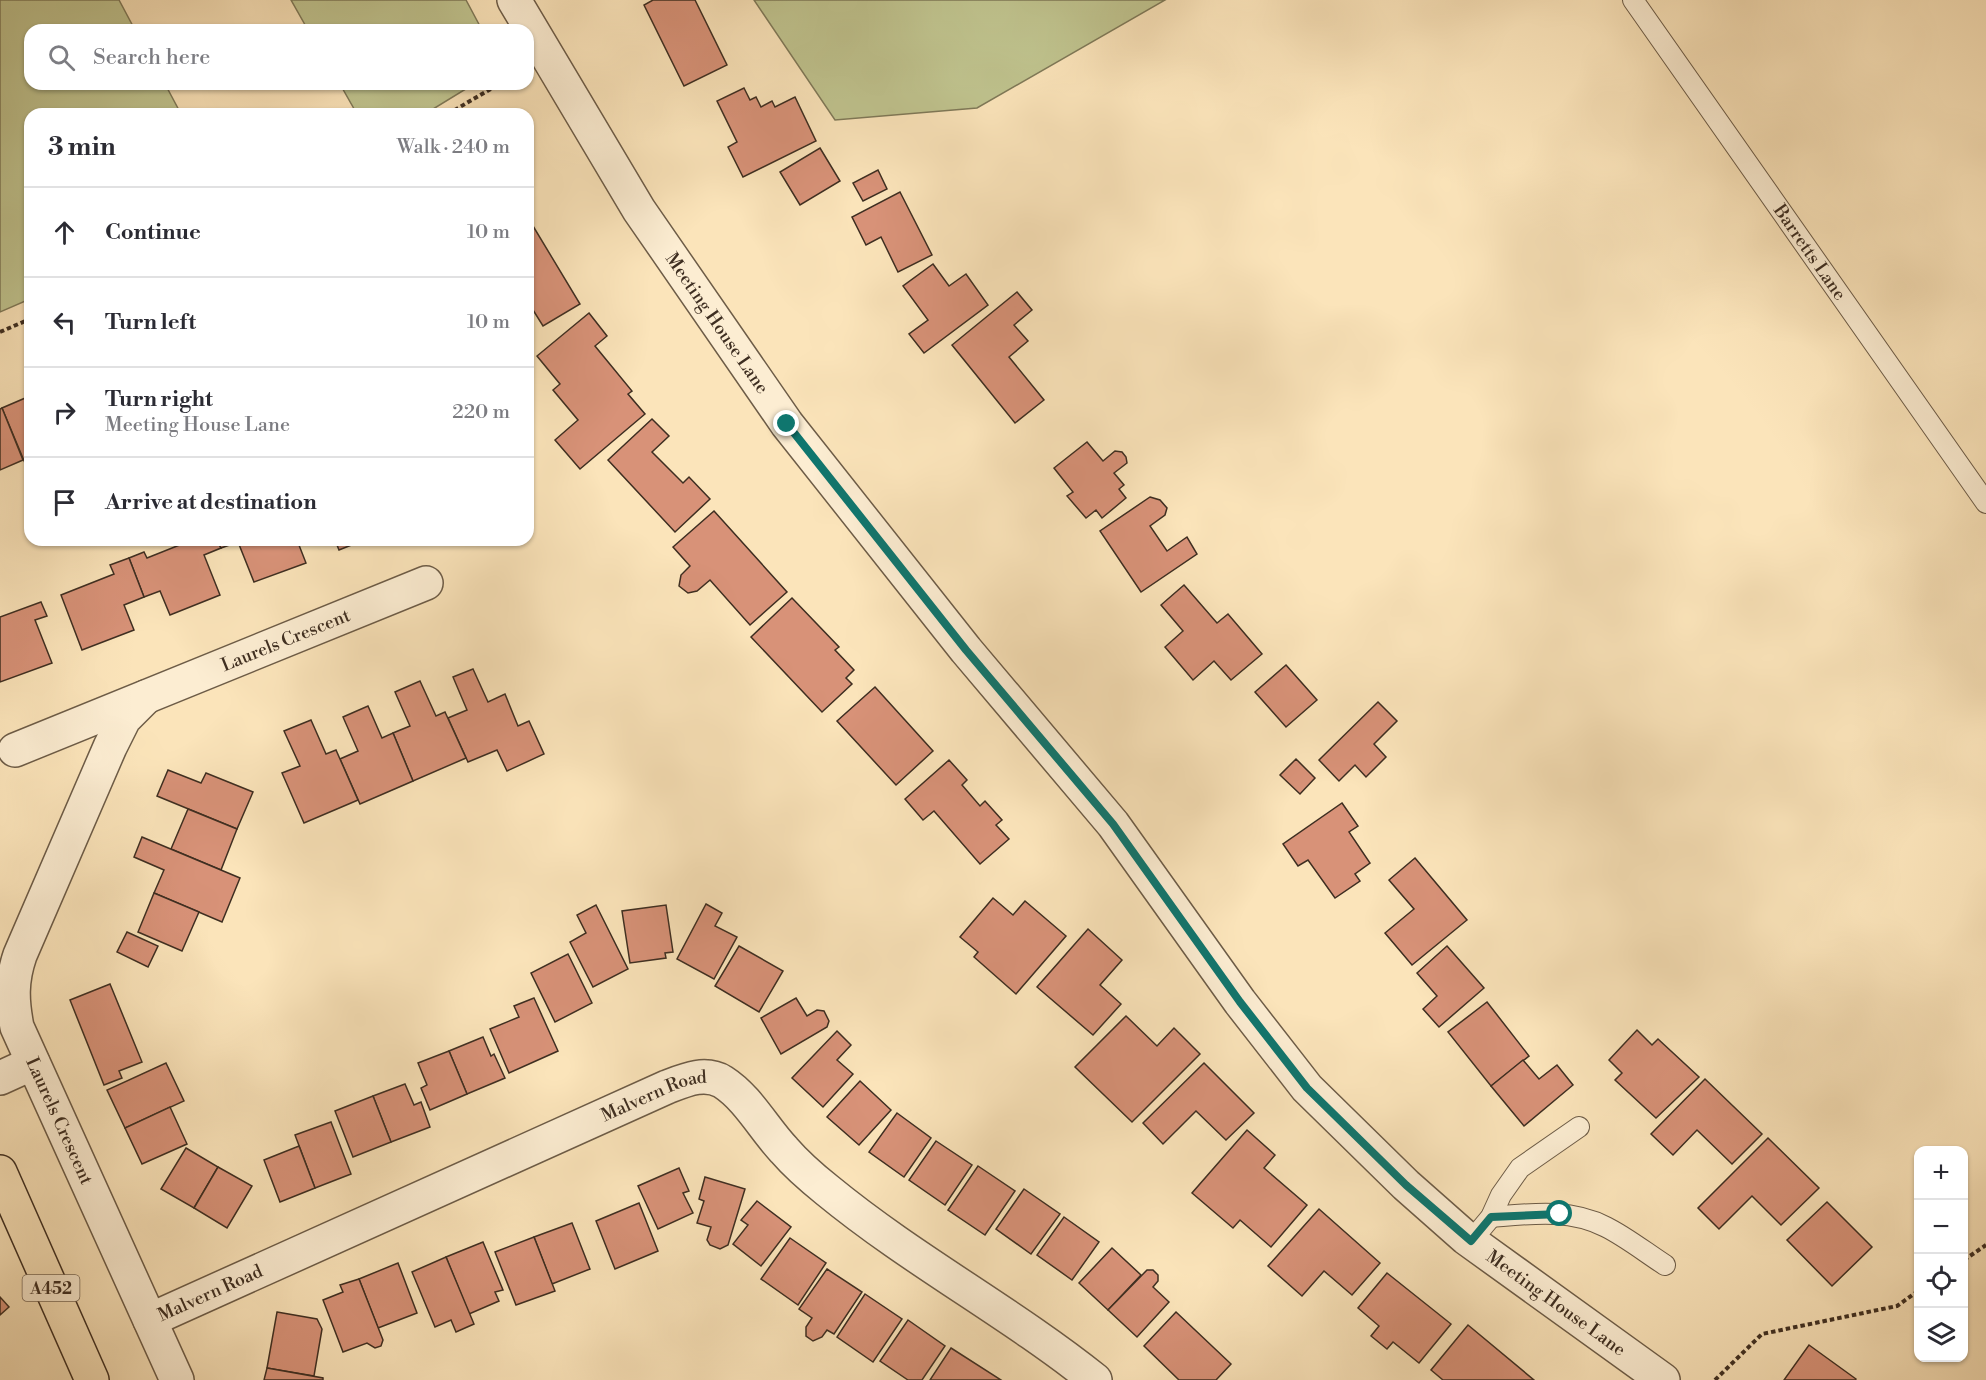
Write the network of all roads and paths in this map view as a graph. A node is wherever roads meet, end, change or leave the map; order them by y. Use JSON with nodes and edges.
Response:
{"nodes":[{"id":1,"x":514,"y":0,"type":"edge"},
{"id":2,"x":1633,"y":0,"type":"edge"},
{"id":3,"x":528,"y":24,"type":"edge"},
{"id":4,"x":534,"y":34,"type":"edge"},
{"id":5,"x":489,"y":90,"type":"edge"},
{"id":6,"x":458,"y":108,"type":"edge"},
{"id":7,"x":24,"y":322,"type":"edge"},
{"id":8,"x":0,"y":332,"type":"edge"},
{"id":9,"x":1986,"y":503,"type":"edge"},
{"id":10,"x":426,"y":584,"type":"dead end"},
{"id":11,"x":146,"y":697,"type":"junction"},
{"id":12,"x":15,"y":750,"type":"dead end"},
{"id":13,"x":33,"y":1063,"type":"junction"},
{"id":14,"x":0,"y":1078,"type":"edge"},
{"id":15,"x":1580,"y":1127,"type":"dead end"},
{"id":16,"x":3,"y":1191,"type":"edge"},
{"id":17,"x":1481,"y":1229,"type":"junction"},
{"id":18,"x":1986,"y":1245,"type":"edge"},
{"id":19,"x":1968,"y":1257,"type":"edge"},
{"id":20,"x":1665,"y":1265,"type":"dead end"},
{"id":21,"x":1914,"y":1294,"type":"edge"},
{"id":22,"x":150,"y":1320,"type":"junction"},
{"id":23,"x":92,"y":1380,"type":"edge"},
{"id":24,"x":177,"y":1380,"type":"edge"},
{"id":25,"x":1095,"y":1380,"type":"edge"},
{"id":26,"x":1663,"y":1380,"type":"edge"},
{"id":27,"x":1715,"y":1380,"type":"edge"}],
"edges":[{"from":1,"to":3,"type":"street","name":"Meeting House Lane"},
{"from":2,"to":9,"type":"lane","name":"Barretts Lane"},
{"from":4,"to":17,"type":"street","name":"Meeting House Lane"},
{"from":5,"to":6,"type":"path"},
{"from":7,"to":8,"type":"path"},
{"from":10,"to":11,"type":"street","name":"Laurels Crescent"},
{"from":11,"to":12,"type":"street","name":"Laurels Crescent"},
{"from":11,"to":13,"type":"street","name":"Laurels Crescent"},
{"from":13,"to":14,"type":"street"},
{"from":13,"to":22,"type":"street","name":"Laurels Crescent"},
{"from":15,"to":17,"type":"lane"},
{"from":16,"to":23,"type":"highway","number":"A452"},
{"from":17,"to":20,"type":"lane"},
{"from":17,"to":26,"type":"street","name":"Meeting House Lane"},
{"from":18,"to":19,"type":"path"},
{"from":21,"to":27,"type":"path"},
{"from":22,"to":24,"type":"street","name":"Laurels Crescent"},
{"from":22,"to":25,"type":"street","name":"Malvern Road"}]}
